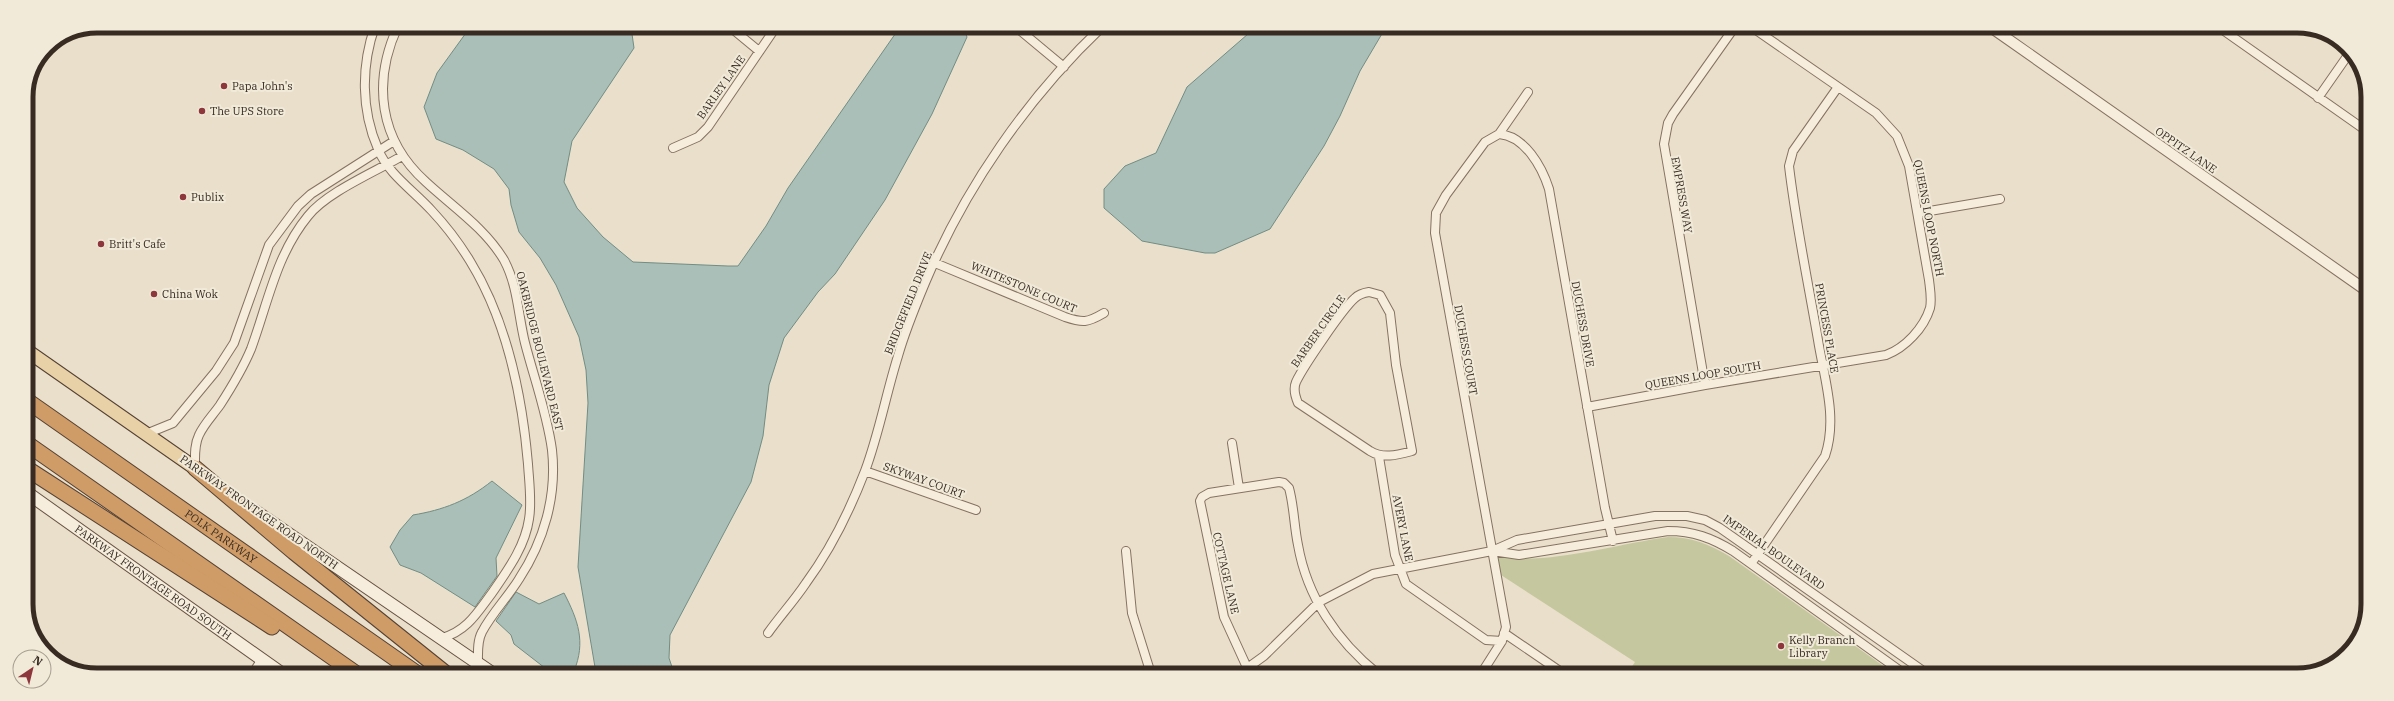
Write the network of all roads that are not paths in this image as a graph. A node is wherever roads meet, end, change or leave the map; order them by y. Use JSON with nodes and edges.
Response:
{"nodes":[{"id":1,"x":373,"y":33,"type":"edge"},
{"id":2,"x":395,"y":33,"type":"edge"},
{"id":3,"x":737,"y":33,"type":"edge"},
{"id":4,"x":772,"y":33,"type":"edge"},
{"id":5,"x":1023,"y":33,"type":"edge"},
{"id":6,"x":1096,"y":33,"type":"edge"},
{"id":7,"x":1731,"y":33,"type":"edge"},
{"id":8,"x":1760,"y":33,"type":"edge"},
{"id":9,"x":1999,"y":33,"type":"edge"},
{"id":10,"x":2227,"y":33,"type":"edge"},
{"id":11,"x":759,"y":51,"type":"junction"},
{"id":12,"x":2347,"y":57,"type":"edge"},
{"id":13,"x":1064,"y":67,"type":"junction"},
{"id":14,"x":1838,"y":87,"type":"junction"},
{"id":15,"x":1528,"y":92,"type":"dead end"},
{"id":16,"x":2318,"y":98,"type":"junction"},
{"id":17,"x":2361,"y":127,"type":"edge"},
{"id":18,"x":1499,"y":134,"type":"junction"},
{"id":19,"x":394,"y":141,"type":"junction"},
{"id":20,"x":673,"y":148,"type":"dead end"},
{"id":21,"x":378,"y":151,"type":"junction"},
{"id":22,"x":402,"y":156,"type":"junction"},
{"id":23,"x":388,"y":164,"type":"junction"},
{"id":24,"x":2000,"y":199,"type":"dead end"},
{"id":25,"x":1918,"y":213,"type":"junction"},
{"id":26,"x":935,"y":263,"type":"junction"},
{"id":27,"x":2361,"y":287,"type":"edge"},
{"id":28,"x":1104,"y":313,"type":"dead end"},
{"id":29,"x":33,"y":355,"type":"edge"},
{"id":30,"x":1822,"y":364,"type":"junction"},
{"id":31,"x":1705,"y":385,"type":"junction"},
{"id":32,"x":33,"y":405,"type":"edge"},
{"id":33,"x":1588,"y":407,"type":"junction"},
{"id":34,"x":146,"y":434,"type":"junction"},
{"id":35,"x":1232,"y":443,"type":"dead end"},
{"id":36,"x":33,"y":448,"type":"edge"},
{"id":37,"x":1379,"y":457,"type":"junction"},
{"id":38,"x":195,"y":468,"type":"junction"},
{"id":39,"x":865,"y":471,"type":"junction"},
{"id":40,"x":33,"y":473,"type":"edge"},
{"id":41,"x":1239,"y":488,"type":"junction"},
{"id":42,"x":33,"y":497,"type":"edge"},
{"id":43,"x":976,"y":510,"type":"dead end"},
{"id":44,"x":1608,"y":523,"type":"junction"},
{"id":45,"x":1613,"y":541,"type":"junction"},
{"id":46,"x":1126,"y":551,"type":"dead end"},
{"id":47,"x":1492,"y":551,"type":"junction"},
{"id":48,"x":1758,"y":554,"type":"junction"},
{"id":49,"x":1751,"y":564,"type":"junction"},
{"id":50,"x":1399,"y":569,"type":"junction"},
{"id":51,"x":1318,"y":602,"type":"junction"},
{"id":52,"x":768,"y":633,"type":"dead end"},
{"id":53,"x":1503,"y":637,"type":"junction"},
{"id":54,"x":442,"y":638,"type":"junction"},
{"id":55,"x":262,"y":659,"type":"junction"},
{"id":56,"x":478,"y":663,"type":"junction"},
{"id":57,"x":256,"y":668,"type":"edge"},
{"id":58,"x":272,"y":668,"type":"edge"},
{"id":59,"x":334,"y":668,"type":"edge"},
{"id":60,"x":347,"y":668,"type":"edge"},
{"id":61,"x":409,"y":668,"type":"edge"},
{"id":62,"x":439,"y":668,"type":"edge"},
{"id":63,"x":485,"y":668,"type":"edge"},
{"id":64,"x":1149,"y":668,"type":"edge"},
{"id":65,"x":1248,"y":668,"type":"edge"},
{"id":66,"x":1252,"y":668,"type":"edge"},
{"id":67,"x":1372,"y":668,"type":"edge"},
{"id":68,"x":1485,"y":668,"type":"edge"},
{"id":69,"x":1554,"y":668,"type":"edge"},
{"id":70,"x":1896,"y":668,"type":"edge"},
{"id":71,"x":1919,"y":668,"type":"edge"}],
"edges":[{"from":1,"to":21,"type":"street"},
{"from":2,"to":19,"type":"street","name":"OAKBRIDGE BOULEVARD EAST"},
{"from":3,"to":11,"type":"street"},
{"from":4,"to":11,"type":"street","name":"BARLEY LANE"},
{"from":5,"to":13,"type":"street"},
{"from":6,"to":13,"type":"street","name":"BRIDGEFIELD DRIVE"},
{"from":7,"to":31,"type":"street","name":"EMPRESS WAY"},
{"from":8,"to":14,"type":"street","name":"QUEENS LOOP NORTH"},
{"from":9,"to":27,"type":"street","name":"OPPITZ LANE"},
{"from":10,"to":16,"type":"street"},
{"from":11,"to":20,"type":"street","name":"BARLEY LANE"},
{"from":12,"to":16,"type":"street"},
{"from":13,"to":26,"type":"street","name":"BRIDGEFIELD DRIVE"},
{"from":14,"to":25,"type":"street","name":"QUEENS LOOP NORTH"},
{"from":14,"to":30,"type":"street","name":"PRINCESS PLACE"},
{"from":15,"to":18,"type":"street","name":"DUCHESS COURT"},
{"from":16,"to":17,"type":"street"},
{"from":18,"to":33,"type":"street","name":"DUCHESS DRIVE"},
{"from":18,"to":47,"type":"street","name":"DUCHESS COURT"},
{"from":19,"to":21,"type":"street"},
{"from":19,"to":22,"type":"street","name":"OAKBRIDGE BOULEVARD EAST"},
{"from":21,"to":23,"type":"street"},
{"from":21,"to":34,"type":"street"},
{"from":22,"to":23,"type":"street"},
{"from":22,"to":56,"type":"street","name":"OAKBRIDGE BOULEVARD EAST"},
{"from":23,"to":38,"type":"street"},
{"from":23,"to":54,"type":"street"},
{"from":24,"to":25,"type":"street"},
{"from":25,"to":30,"type":"street","name":"QUEENS LOOP NORTH"},
{"from":26,"to":28,"type":"street","name":"WHITESTONE COURT"},
{"from":26,"to":39,"type":"street","name":"BRIDGEFIELD DRIVE"},
{"from":29,"to":34,"type":"main road","name":"PARKWAY FRONTAGE ROAD NORTH"},
{"from":30,"to":31,"type":"street","name":"QUEENS LOOP SOUTH"},
{"from":30,"to":48,"type":"street","name":"PRINCESS PLACE"},
{"from":31,"to":33,"type":"street","name":"QUEENS LOOP SOUTH"},
{"from":32,"to":61,"type":"highway","name":"POLK PARKWAY"},
{"from":33,"to":44,"type":"street","name":"DUCHESS DRIVE"},
{"from":34,"to":38,"type":"main road","name":"PARKWAY FRONTAGE ROAD NORTH"},
{"from":35,"to":41,"type":"street"},
{"from":36,"to":60,"type":"highway"},
{"from":37,"to":37,"type":"street","name":"BARBER CIRCLE"},
{"from":37,"to":50,"type":"street","name":"AVERY LANE"},
{"from":38,"to":54,"type":"main road","name":"PARKWAY FRONTAGE ROAD NORTH"},
{"from":38,"to":62,"type":"highway"},
{"from":39,"to":43,"type":"street","name":"SKYWAY COURT"},
{"from":39,"to":52,"type":"street","name":"BRIDGEFIELD DRIVE"},
{"from":40,"to":59,"type":"highway"},
{"from":41,"to":51,"type":"street"},
{"from":41,"to":65,"type":"street","name":"COTTAGE LANE"},
{"from":42,"to":55,"type":"main road","name":"PARKWAY FRONTAGE ROAD SOUTH"},
{"from":44,"to":45,"type":"street","name":"DUCHESS DRIVE"},
{"from":44,"to":47,"type":"street","name":"IMPERIAL BOULEVARD"},
{"from":44,"to":48,"type":"street","name":"IMPERIAL BOULEVARD"},
{"from":45,"to":47,"type":"street","name":"IMPERIAL BOULEVARD"},
{"from":45,"to":49,"type":"street","name":"IMPERIAL BOULEVARD"},
{"from":46,"to":64,"type":"street"},
{"from":47,"to":50,"type":"street","name":"IMPERIAL BOULEVARD"},
{"from":47,"to":53,"type":"street","name":"DUCHESS COURT"},
{"from":48,"to":49,"type":"street","name":"PRINCESS PLACE"},
{"from":48,"to":71,"type":"street","name":"IMPERIAL BOULEVARD"},
{"from":49,"to":70,"type":"street","name":"IMPERIAL BOULEVARD"},
{"from":50,"to":51,"type":"street","name":"IMPERIAL BOULEVARD"},
{"from":50,"to":53,"type":"street","name":"AVERY LANE"},
{"from":51,"to":66,"type":"street","name":"IMPERIAL BOULEVARD"},
{"from":51,"to":67,"type":"street"},
{"from":53,"to":68,"type":"street"},
{"from":53,"to":69,"type":"street"},
{"from":54,"to":56,"type":"main road","name":"PARKWAY FRONTAGE ROAD NORTH"},
{"from":55,"to":57,"type":"street"},
{"from":55,"to":58,"type":"main road","name":"PARKWAY FRONTAGE ROAD SOUTH"},
{"from":56,"to":63,"type":"main road","name":"PARKWAY FRONTAGE ROAD NORTH"}]}
